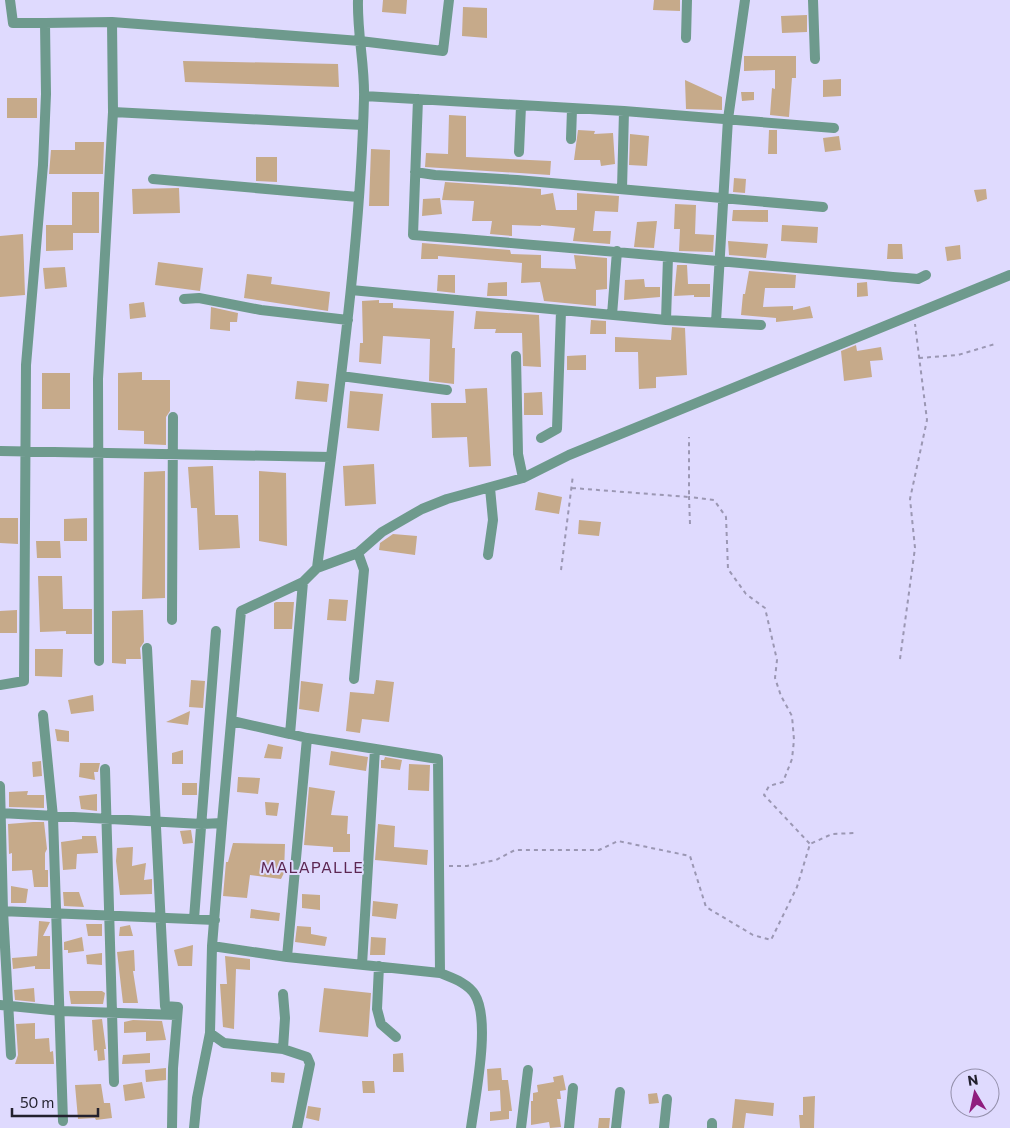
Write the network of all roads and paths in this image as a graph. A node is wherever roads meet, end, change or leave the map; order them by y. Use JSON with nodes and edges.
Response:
{"nodes":[{"id":1,"x":10,"y":0,"type":"edge"},
{"id":2,"x":358,"y":0,"type":"edge"},
{"id":3,"x":449,"y":0,"type":"edge"},
{"id":4,"x":687,"y":0,"type":"edge"},
{"id":5,"x":745,"y":0,"type":"edge"},
{"id":6,"x":814,"y":0,"type":"edge"},
{"id":7,"x":112,"y":22,"type":"junction"},
{"id":8,"x":44,"y":23,"type":"junction"},
{"id":9,"x":686,"y":38,"type":"dead end"},
{"id":10,"x":360,"y":41,"type":"junction"},
{"id":11,"x":815,"y":59,"type":"dead end"},
{"id":12,"x":364,"y":96,"type":"junction"},
{"id":13,"x":418,"y":99,"type":"junction"},
{"id":14,"x":521,"y":106,"type":"junction"},
{"id":15,"x":572,"y":108,"type":"junction"},
{"id":16,"x":624,"y":111,"type":"junction"},
{"id":17,"x":113,"y":112,"type":"junction"},
{"id":18,"x":728,"y":119,"type":"junction"},
{"id":19,"x":363,"y":125,"type":"junction"},
{"id":20,"x":834,"y":128,"type":"dead end"},
{"id":21,"x":571,"y":138,"type":"dead end"},
{"id":22,"x":519,"y":152,"type":"dead end"},
{"id":23,"x":415,"y":172,"type":"junction"},
{"id":24,"x":152,"y":179,"type":"dead end"},
{"id":25,"x":622,"y":189,"type":"junction"},
{"id":26,"x":358,"y":197,"type":"junction"},
{"id":27,"x":724,"y":198,"type":"junction"},
{"id":28,"x":824,"y":207,"type":"dead end"},
{"id":29,"x":616,"y":251,"type":"junction"},
{"id":30,"x":668,"y":257,"type":"junction"},
{"id":31,"x":720,"y":261,"type":"junction"},
{"id":32,"x":926,"y":275,"type":"dead end"},
{"id":33,"x":1010,"y":275,"type":"edge"},
{"id":34,"x":351,"y":290,"type":"junction"},
{"id":35,"x":184,"y":299,"type":"dead end"},
{"id":36,"x":561,"y":311,"type":"junction"},
{"id":37,"x":914,"y":314,"type":"junction"},
{"id":38,"x":612,"y":315,"type":"junction"},
{"id":39,"x":348,"y":320,"type":"junction"},
{"id":40,"x":666,"y":320,"type":"junction"},
{"id":41,"x":716,"y":322,"type":"junction"},
{"id":42,"x":761,"y":325,"type":"dead end"},
{"id":43,"x":995,"y":344,"type":"dead end"},
{"id":44,"x":516,"y":356,"type":"dead end"},
{"id":45,"x":919,"y":358,"type":"junction"},
{"id":46,"x":341,"y":376,"type":"junction"},
{"id":47,"x":447,"y":390,"type":"dead end"},
{"id":48,"x":173,"y":417,"type":"dead end"},
{"id":49,"x":689,"y":437,"type":"dead end"},
{"id":50,"x":540,"y":438,"type":"dead end"},
{"id":51,"x":0,"y":451,"type":"edge"},
{"id":52,"x":24,"y":451,"type":"junction"},
{"id":53,"x":98,"y":452,"type":"junction"},
{"id":54,"x":174,"y":453,"type":"junction"},
{"id":55,"x":331,"y":457,"type":"junction"},
{"id":56,"x":573,"y":475,"type":"dead end"},
{"id":57,"x":523,"y":478,"type":"junction"},
{"id":58,"x":490,"y":488,"type":"junction"},
{"id":59,"x":572,"y":488,"type":"junction"},
{"id":60,"x":690,"y":498,"type":"junction"},
{"id":61,"x":690,"y":524,"type":"dead end"},
{"id":62,"x":358,"y":552,"type":"junction"},
{"id":63,"x":488,"y":555,"type":"dead end"},
{"id":64,"x":317,"y":568,"type":"junction"},
{"id":65,"x":561,"y":570,"type":"dead end"},
{"id":66,"x":303,"y":582,"type":"junction"},
{"id":67,"x":172,"y":620,"type":"dead end"},
{"id":68,"x":216,"y":631,"type":"dead end"},
{"id":69,"x":147,"y":648,"type":"dead end"},
{"id":70,"x":900,"y":659,"type":"dead end"},
{"id":71,"x":98,"y":661,"type":"dead end"},
{"id":72,"x":354,"y":679,"type":"dead end"},
{"id":73,"x":0,"y":685,"type":"edge"},
{"id":74,"x":43,"y":715,"type":"dead end"},
{"id":75,"x":232,"y":721,"type":"junction"},
{"id":76,"x":290,"y":734,"type":"junction"},
{"id":77,"x":307,"y":738,"type":"junction"},
{"id":78,"x":376,"y":749,"type":"junction"},
{"id":79,"x":105,"y":769,"type":"dead end"},
{"id":80,"x":0,"y":786,"type":"edge"},
{"id":81,"x":0,"y":813,"type":"edge"},
{"id":82,"x":53,"y":817,"type":"junction"},
{"id":83,"x":108,"y":819,"type":"junction"},
{"id":84,"x":154,"y":821,"type":"junction"},
{"id":85,"x":222,"y":823,"type":"junction"},
{"id":86,"x":202,"y":824,"type":"junction"},
{"id":87,"x":856,"y":833,"type":"dead end"},
{"id":88,"x":810,"y":844,"type":"junction"},
{"id":89,"x":439,"y":866,"type":"junction"},
{"id":90,"x":1,"y":911,"type":"edge"},
{"id":91,"x":57,"y":914,"type":"junction"},
{"id":92,"x":110,"y":916,"type":"junction"},
{"id":93,"x":162,"y":918,"type":"junction"},
{"id":94,"x":194,"y":919,"type":"junction"},
{"id":95,"x":215,"y":920,"type":"junction"},
{"id":96,"x":212,"y":946,"type":"junction"},
{"id":97,"x":287,"y":957,"type":"junction"},
{"id":98,"x":362,"y":965,"type":"junction"},
{"id":99,"x":379,"y":966,"type":"junction"},
{"id":100,"x":440,"y":973,"type":"junction"},
{"id":101,"x":283,"y":994,"type":"dead end"},
{"id":102,"x":5,"y":1006,"type":"edge"},
{"id":103,"x":61,"y":1011,"type":"junction"},
{"id":104,"x":112,"y":1013,"type":"junction"},
{"id":105,"x":177,"y":1015,"type":"junction"},
{"id":106,"x":210,"y":1033,"type":"junction"},
{"id":107,"x":396,"y":1037,"type":"dead end"},
{"id":108,"x":283,"y":1049,"type":"junction"},
{"id":109,"x":11,"y":1055,"type":"dead end"},
{"id":110,"x":528,"y":1070,"type":"dead end"},
{"id":111,"x":114,"y":1082,"type":"dead end"},
{"id":112,"x":573,"y":1088,"type":"dead end"},
{"id":113,"x":620,"y":1092,"type":"dead end"},
{"id":114,"x":667,"y":1099,"type":"dead end"},
{"id":115,"x":63,"y":1121,"type":"dead end"},
{"id":116,"x":172,"y":1128,"type":"edge"},
{"id":117,"x":194,"y":1128,"type":"edge"},
{"id":118,"x":297,"y":1128,"type":"edge"},
{"id":119,"x":471,"y":1128,"type":"edge"},
{"id":120,"x":521,"y":1128,"type":"edge"},
{"id":121,"x":569,"y":1128,"type":"edge"},
{"id":122,"x":616,"y":1128,"type":"edge"},
{"id":123,"x":664,"y":1128,"type":"edge"}],
"edges":[{"from":1,"to":8,"type":"street"},
{"from":2,"to":10,"type":"street"},
{"from":3,"to":10,"type":"street"},
{"from":4,"to":9,"type":"street"},
{"from":5,"to":18,"type":"street"},
{"from":6,"to":11,"type":"street"},
{"from":7,"to":8,"type":"street"},
{"from":7,"to":10,"type":"street"},
{"from":7,"to":17,"type":"street"},
{"from":8,"to":52,"type":"street"},
{"from":10,"to":12,"type":"street"},
{"from":12,"to":13,"type":"street"},
{"from":12,"to":19,"type":"street"},
{"from":13,"to":14,"type":"street"},
{"from":13,"to":23,"type":"street"},
{"from":14,"to":15,"type":"street"},
{"from":14,"to":22,"type":"street"},
{"from":15,"to":16,"type":"street"},
{"from":15,"to":21,"type":"street"},
{"from":16,"to":18,"type":"street"},
{"from":16,"to":25,"type":"street"},
{"from":17,"to":19,"type":"street"},
{"from":17,"to":53,"type":"street"},
{"from":18,"to":20,"type":"street"},
{"from":18,"to":27,"type":"street"},
{"from":19,"to":26,"type":"street"},
{"from":23,"to":25,"type":"street"},
{"from":23,"to":29,"type":"street"},
{"from":24,"to":26,"type":"street"},
{"from":25,"to":27,"type":"street"},
{"from":26,"to":34,"type":"street"},
{"from":27,"to":28,"type":"street"},
{"from":27,"to":31,"type":"street"},
{"from":29,"to":30,"type":"street"},
{"from":29,"to":38,"type":"street"},
{"from":30,"to":31,"type":"street"},
{"from":30,"to":40,"type":"street"},
{"from":31,"to":32,"type":"street"},
{"from":31,"to":41,"type":"street"},
{"from":33,"to":37,"type":"street"},
{"from":34,"to":36,"type":"street"},
{"from":34,"to":39,"type":"street"},
{"from":35,"to":39,"type":"street"},
{"from":36,"to":38,"type":"street"},
{"from":36,"to":50,"type":"street"},
{"from":37,"to":45,"type":"path"},
{"from":37,"to":57,"type":"street"},
{"from":38,"to":40,"type":"street"},
{"from":39,"to":46,"type":"street"},
{"from":40,"to":41,"type":"street"},
{"from":41,"to":42,"type":"street"},
{"from":43,"to":45,"type":"path"},
{"from":44,"to":57,"type":"street"},
{"from":45,"to":70,"type":"path"},
{"from":46,"to":47,"type":"street"},
{"from":46,"to":55,"type":"street"},
{"from":48,"to":54,"type":"street"},
{"from":49,"to":60,"type":"path"},
{"from":51,"to":52,"type":"street"},
{"from":52,"to":53,"type":"street"},
{"from":52,"to":73,"type":"street"},
{"from":53,"to":54,"type":"street"},
{"from":53,"to":71,"type":"street"},
{"from":54,"to":55,"type":"street"},
{"from":54,"to":67,"type":"street"},
{"from":55,"to":64,"type":"street"},
{"from":56,"to":59,"type":"path"},
{"from":57,"to":58,"type":"street"},
{"from":58,"to":62,"type":"street"},
{"from":58,"to":63,"type":"street"},
{"from":59,"to":60,"type":"path"},
{"from":59,"to":65,"type":"path"},
{"from":60,"to":61,"type":"path"},
{"from":60,"to":88,"type":"path"},
{"from":62,"to":64,"type":"street"},
{"from":62,"to":72,"type":"street"},
{"from":64,"to":66,"type":"street"},
{"from":66,"to":75,"type":"street"},
{"from":66,"to":76,"type":"street"},
{"from":68,"to":86,"type":"street"},
{"from":69,"to":84,"type":"street"},
{"from":74,"to":82,"type":"street"},
{"from":75,"to":76,"type":"street"},
{"from":75,"to":85,"type":"street"},
{"from":76,"to":77,"type":"street"},
{"from":77,"to":78,"type":"street"},
{"from":77,"to":97,"type":"street"},
{"from":78,"to":89,"type":"street"},
{"from":78,"to":98,"type":"street"},
{"from":79,"to":83,"type":"street"},
{"from":80,"to":81,"type":"street"},
{"from":81,"to":82,"type":"street"},
{"from":81,"to":90,"type":"street"},
{"from":82,"to":83,"type":"street"},
{"from":82,"to":91,"type":"street"},
{"from":83,"to":84,"type":"street"},
{"from":83,"to":92,"type":"street"},
{"from":84,"to":86,"type":"street"},
{"from":84,"to":93,"type":"street"},
{"from":85,"to":86,"type":"street"},
{"from":85,"to":95,"type":"street"},
{"from":86,"to":94,"type":"street"},
{"from":87,"to":88,"type":"path"},
{"from":88,"to":89,"type":"path"},
{"from":89,"to":100,"type":"street"},
{"from":90,"to":91,"type":"street"},
{"from":90,"to":102,"type":"street"},
{"from":91,"to":92,"type":"street"},
{"from":91,"to":103,"type":"street"},
{"from":92,"to":93,"type":"street"},
{"from":92,"to":104,"type":"street"},
{"from":93,"to":94,"type":"street"},
{"from":93,"to":105,"type":"street"},
{"from":94,"to":95,"type":"street"},
{"from":95,"to":96,"type":"street"},
{"from":96,"to":97,"type":"street"},
{"from":96,"to":106,"type":"street"},
{"from":97,"to":98,"type":"street"},
{"from":98,"to":99,"type":"street"},
{"from":99,"to":100,"type":"street"},
{"from":99,"to":107,"type":"street"},
{"from":100,"to":119,"type":"street"},
{"from":101,"to":108,"type":"street"},
{"from":102,"to":103,"type":"street"},
{"from":102,"to":109,"type":"street"},
{"from":103,"to":104,"type":"street"},
{"from":103,"to":115,"type":"street"},
{"from":104,"to":105,"type":"street"},
{"from":104,"to":111,"type":"street"},
{"from":105,"to":116,"type":"street"},
{"from":106,"to":108,"type":"street"},
{"from":106,"to":117,"type":"street"},
{"from":108,"to":118,"type":"street"},
{"from":110,"to":120,"type":"street"},
{"from":112,"to":121,"type":"street"},
{"from":113,"to":122,"type":"street"},
{"from":114,"to":123,"type":"street"}]}
